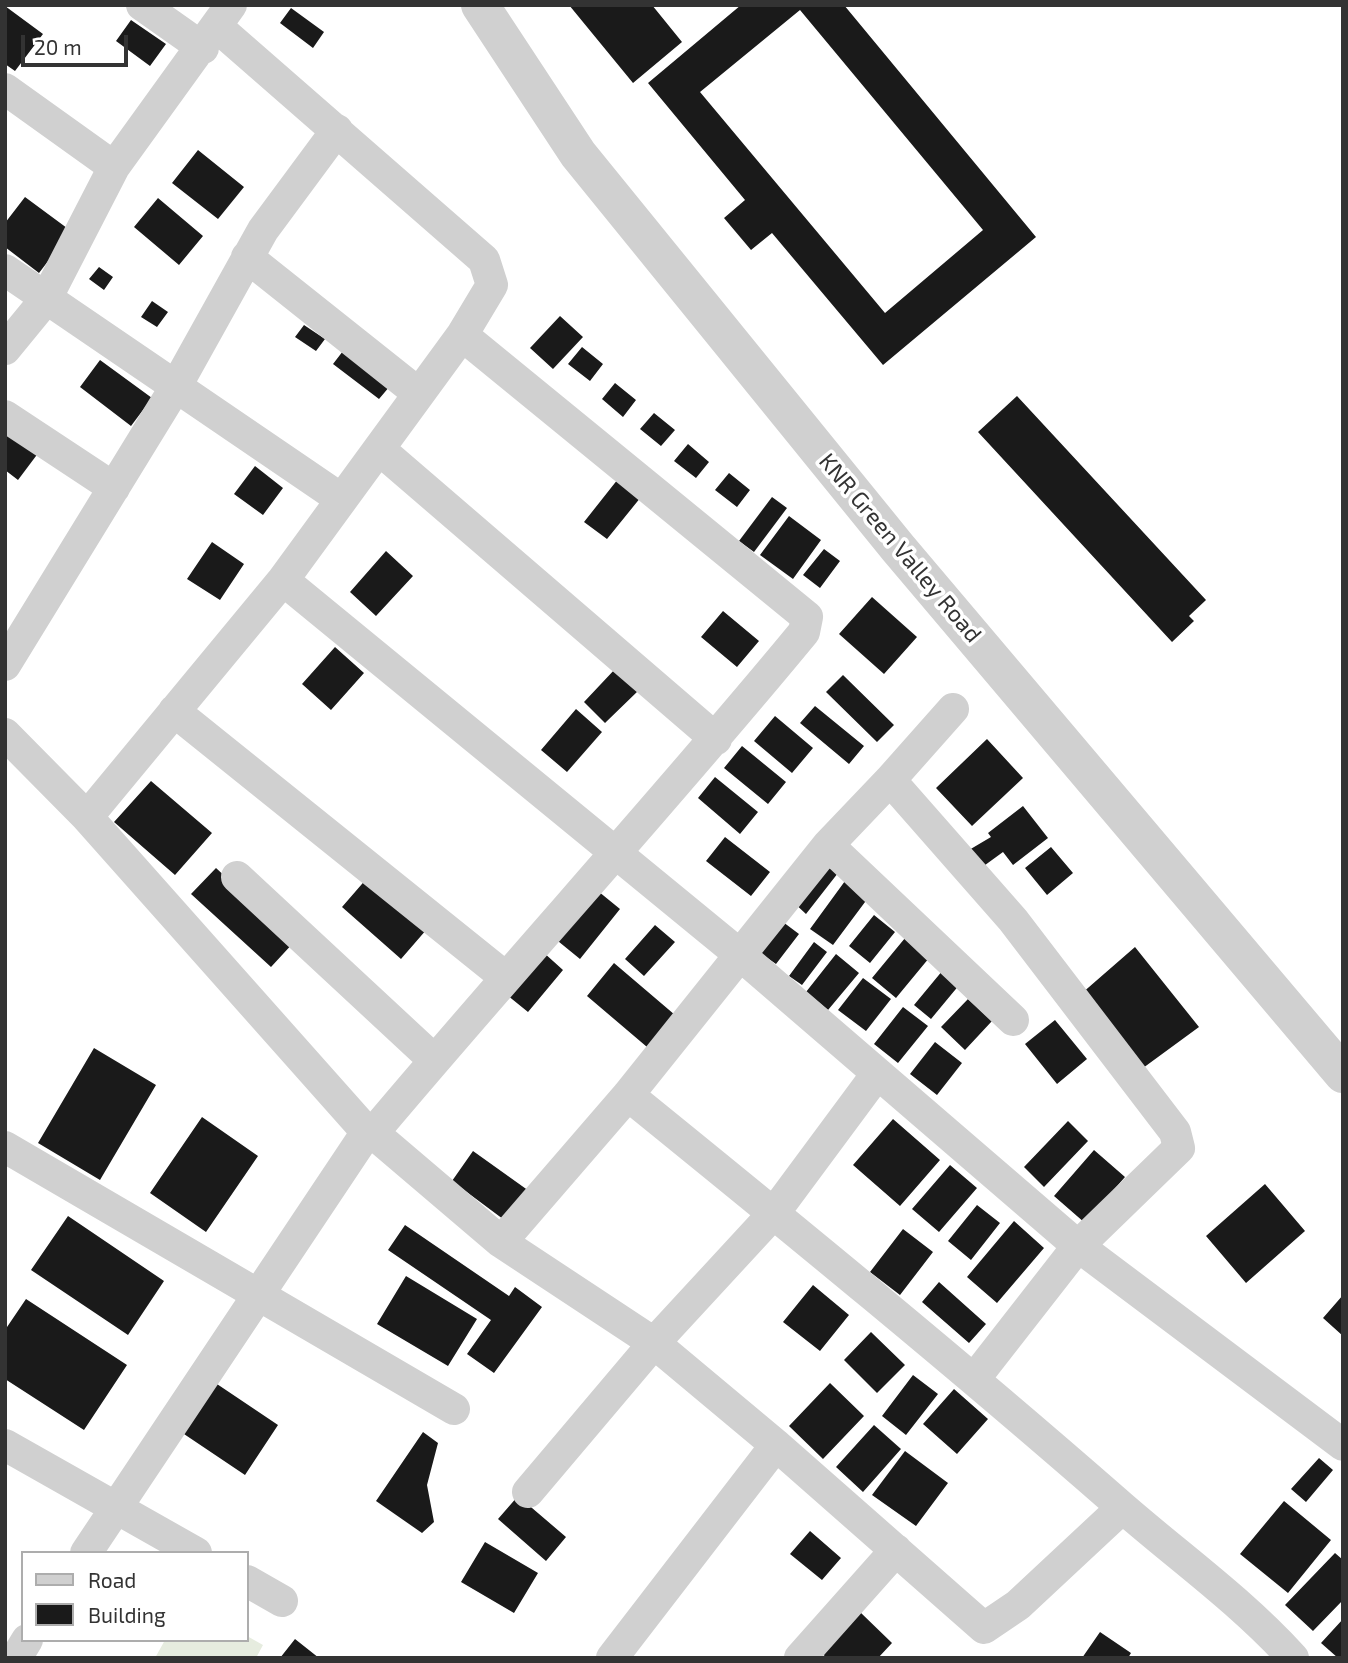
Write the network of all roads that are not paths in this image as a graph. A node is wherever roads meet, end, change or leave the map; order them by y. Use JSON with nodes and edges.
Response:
{"nodes":[{"id":1,"x":142,"y":5,"type":"edge"},
{"id":2,"x":480,"y":5,"type":"edge"},
{"id":3,"x":216,"y":27,"type":"edge"},
{"id":4,"x":5,"y":89,"type":"edge"},
{"id":5,"x":337,"y":130,"type":"junction"},
{"id":6,"x":114,"y":167,"type":"junction"},
{"id":7,"x":247,"y":257,"type":"junction"},
{"id":8,"x":5,"y":270,"type":"edge"},
{"id":9,"x":46,"y":299,"type":"junction"},
{"id":10,"x":462,"y":335,"type":"junction"},
{"id":11,"x":5,"y":349,"type":"edge"},
{"id":12,"x":175,"y":388,"type":"junction"},
{"id":13,"x":418,"y":393,"type":"junction"},
{"id":14,"x":5,"y":416,"type":"edge"},
{"id":15,"x":379,"y":449,"type":"junction"},
{"id":16,"x":114,"y":488,"type":"junction"},
{"id":17,"x":341,"y":499,"type":"junction"},
{"id":18,"x":283,"y":580,"type":"junction"},
{"id":19,"x":5,"y":665,"type":"edge"},
{"id":20,"x":953,"y":709,"type":"dead end"},
{"id":21,"x":174,"y":711,"type":"junction"},
{"id":22,"x":5,"y":734,"type":"edge"},
{"id":23,"x":716,"y":739,"type":"junction"},
{"id":24,"x":890,"y":780,"type":"junction"},
{"id":25,"x":87,"y":817,"type":"junction"},
{"id":26,"x":828,"y":845,"type":"junction"},
{"id":27,"x":615,"y":854,"type":"junction"},
{"id":28,"x":237,"y":877,"type":"dead end"},
{"id":29,"x":739,"y":954,"type":"junction"},
{"id":30,"x":505,"y":978,"type":"junction"},
{"id":31,"x":1013,"y":1020,"type":"dead end"},
{"id":32,"x":434,"y":1060,"type":"junction"},
{"id":33,"x":877,"y":1073,"type":"junction"},
{"id":34,"x":1343,"y":1074,"type":"edge"},
{"id":35,"x":628,"y":1095,"type":"junction"},
{"id":36,"x":370,"y":1132,"type":"junction"},
{"id":37,"x":5,"y":1147,"type":"edge"},
{"id":38,"x":774,"y":1213,"type":"junction"},
{"id":39,"x":501,"y":1242,"type":"junction"},
{"id":40,"x":1078,"y":1246,"type":"junction"},
{"id":41,"x":259,"y":1293,"type":"junction"},
{"id":42,"x":654,"y":1343,"type":"junction"},
{"id":43,"x":975,"y":1378,"type":"junction"},
{"id":44,"x":454,"y":1409,"type":"dead end"},
{"id":45,"x":776,"y":1445,"type":"junction"},
{"id":46,"x":1343,"y":1445,"type":"edge"},
{"id":47,"x":5,"y":1446,"type":"edge"},
{"id":48,"x":528,"y":1492,"type":"dead end"},
{"id":49,"x":116,"y":1508,"type":"junction"},
{"id":50,"x":1122,"y":1508,"type":"junction"},
{"id":51,"x":896,"y":1550,"type":"junction"},
{"id":52,"x":87,"y":1551,"type":"edge"},
{"id":53,"x":192,"y":1551,"type":"edge"},
{"id":54,"x":248,"y":1582,"type":"edge"},
{"id":55,"x":282,"y":1601,"type":"dead end"},
{"id":56,"x":26,"y":1642,"type":"edge"},
{"id":57,"x":16,"y":1658,"type":"edge"},
{"id":58,"x":612,"y":1658,"type":"edge"},
{"id":59,"x":800,"y":1658,"type":"edge"},
{"id":60,"x":1293,"y":1658,"type":"edge"}],
"edges":[{"from":1,"to":3,"type":"street"},
{"from":2,"to":34,"type":"street","name":"KNR Green Valley Road"},
{"from":3,"to":5,"type":"street"},
{"from":3,"to":6,"type":"street"},
{"from":4,"to":6,"type":"street"},
{"from":5,"to":7,"type":"street"},
{"from":5,"to":10,"type":"street"},
{"from":6,"to":9,"type":"street"},
{"from":7,"to":12,"type":"street"},
{"from":7,"to":13,"type":"street"},
{"from":8,"to":9,"type":"street"},
{"from":9,"to":11,"type":"street"},
{"from":9,"to":12,"type":"street"},
{"from":10,"to":13,"type":"street"},
{"from":10,"to":23,"type":"street"},
{"from":12,"to":16,"type":"street"},
{"from":12,"to":17,"type":"street"},
{"from":13,"to":15,"type":"street"},
{"from":14,"to":16,"type":"street"},
{"from":15,"to":17,"type":"street"},
{"from":15,"to":23,"type":"street"},
{"from":16,"to":19,"type":"street"},
{"from":17,"to":18,"type":"street"},
{"from":18,"to":21,"type":"street"},
{"from":18,"to":27,"type":"street"},
{"from":20,"to":24,"type":"street"},
{"from":21,"to":25,"type":"street"},
{"from":21,"to":30,"type":"street"},
{"from":22,"to":25,"type":"street"},
{"from":23,"to":27,"type":"street"},
{"from":24,"to":26,"type":"street"},
{"from":24,"to":40,"type":"street"},
{"from":25,"to":36,"type":"street"},
{"from":26,"to":29,"type":"street"},
{"from":26,"to":31,"type":"street"},
{"from":27,"to":29,"type":"street"},
{"from":27,"to":30,"type":"street"},
{"from":28,"to":32,"type":"street"},
{"from":29,"to":33,"type":"street"},
{"from":29,"to":35,"type":"street"},
{"from":30,"to":32,"type":"street"},
{"from":32,"to":36,"type":"street"},
{"from":33,"to":38,"type":"street"},
{"from":33,"to":40,"type":"street"},
{"from":35,"to":38,"type":"street"},
{"from":35,"to":39,"type":"street"},
{"from":36,"to":39,"type":"street"},
{"from":36,"to":41,"type":"street"},
{"from":37,"to":41,"type":"street"},
{"from":38,"to":42,"type":"street"},
{"from":38,"to":43,"type":"street"},
{"from":39,"to":42,"type":"street"},
{"from":40,"to":43,"type":"street"},
{"from":40,"to":46,"type":"street"},
{"from":41,"to":44,"type":"street"},
{"from":41,"to":49,"type":"street"},
{"from":42,"to":45,"type":"street"},
{"from":42,"to":48,"type":"street"},
{"from":43,"to":50,"type":"street"},
{"from":45,"to":51,"type":"street"},
{"from":45,"to":58,"type":"street"},
{"from":47,"to":49,"type":"street"},
{"from":49,"to":52,"type":"street"},
{"from":49,"to":53,"type":"street"},
{"from":50,"to":51,"type":"street"},
{"from":50,"to":60,"type":"street"},
{"from":51,"to":59,"type":"street"},
{"from":54,"to":55,"type":"street"},
{"from":56,"to":57,"type":"street"}]}
